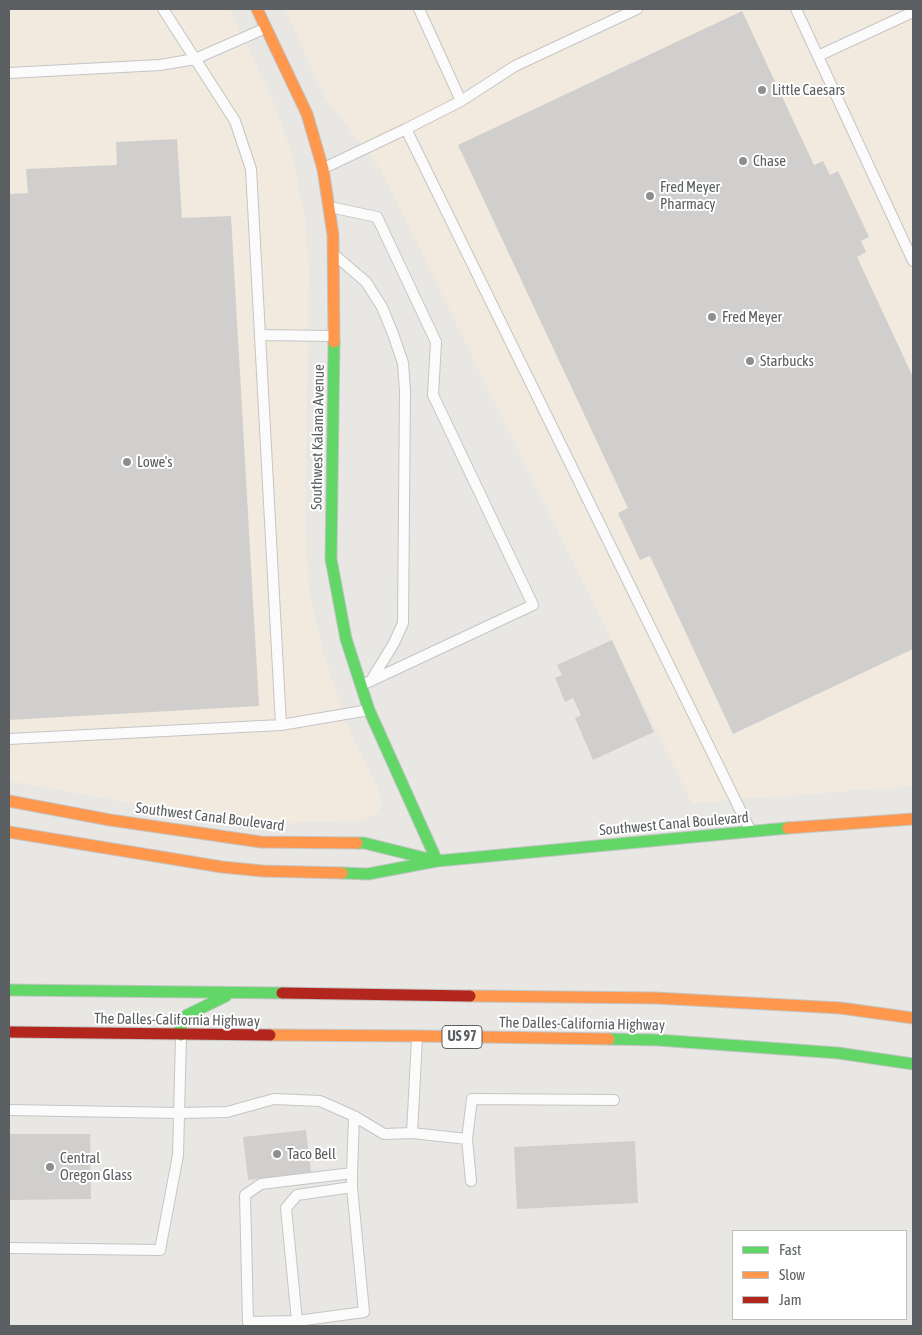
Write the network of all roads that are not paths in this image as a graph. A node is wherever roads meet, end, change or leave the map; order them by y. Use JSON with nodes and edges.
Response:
{"nodes":[{"id":1,"x":164,"y":9,"type":"edge"},
{"id":2,"x":257,"y":9,"type":"edge"},
{"id":3,"x":419,"y":9,"type":"edge"},
{"id":4,"x":637,"y":9,"type":"edge"},
{"id":5,"x":796,"y":9,"type":"edge"},
{"id":6,"x":913,"y":12,"type":"edge"},
{"id":7,"x":266,"y":28,"type":"junction"},
{"id":8,"x":818,"y":56,"type":"junction"},
{"id":9,"x":195,"y":59,"type":"junction"},
{"id":10,"x":9,"y":73,"type":"edge"},
{"id":11,"x":460,"y":101,"type":"junction"},
{"id":12,"x":406,"y":129,"type":"junction"},
{"id":13,"x":324,"y":169,"type":"junction"},
{"id":14,"x":329,"y":207,"type":"junction"},
{"id":15,"x":333,"y":254,"type":"junction"},
{"id":16,"x":913,"y":261,"type":"edge"},
{"id":17,"x":260,"y":335,"type":"junction"},
{"id":18,"x":334,"y":336,"type":"junction"},
{"id":19,"x":366,"y":683,"type":"junction"},
{"id":20,"x":370,"y":710,"type":"junction"},
{"id":21,"x":281,"y":725,"type":"junction"},
{"id":22,"x":9,"y":739,"type":"edge"},
{"id":23,"x":9,"y":802,"type":"edge"},
{"id":24,"x":913,"y":819,"type":"edge"},
{"id":25,"x":751,"y":831,"type":"junction"},
{"id":26,"x":9,"y":832,"type":"edge"},
{"id":27,"x":437,"y":861,"type":"junction"},
{"id":28,"x":9,"y":990,"type":"edge"},
{"id":29,"x":232,"y":993,"type":"junction"},
{"id":30,"x":913,"y":1018,"type":"edge"},
{"id":31,"x":9,"y":1032,"type":"edge"},
{"id":32,"x":181,"y":1035,"type":"junction"},
{"id":33,"x":417,"y":1036,"type":"junction"},
{"id":34,"x":913,"y":1064,"type":"edge"},
{"id":35,"x":614,"y":1100,"type":"dead end"},
{"id":36,"x":9,"y":1110,"type":"edge"},
{"id":37,"x":179,"y":1112,"type":"junction"},
{"id":38,"x":354,"y":1116,"type":"junction"},
{"id":39,"x":412,"y":1134,"type":"junction"},
{"id":40,"x":467,"y":1139,"type":"junction"},
{"id":41,"x":352,"y":1172,"type":"junction"},
{"id":42,"x":471,"y":1181,"type":"dead end"},
{"id":43,"x":352,"y":1187,"type":"junction"},
{"id":44,"x":9,"y":1248,"type":"edge"},
{"id":45,"x":298,"y":1321,"type":"junction"}],
"edges":[{"from":1,"to":9,"type":"lane"},
{"from":2,"to":7,"type":"main road","name":"Southwest Kalama Avenue"},
{"from":3,"to":11,"type":"lane"},
{"from":4,"to":11,"type":"lane"},
{"from":5,"to":8,"type":"lane"},
{"from":6,"to":8,"type":"lane"},
{"from":7,"to":9,"type":"lane"},
{"from":7,"to":13,"type":"main road","name":"Southwest Kalama Avenue"},
{"from":8,"to":16,"type":"lane"},
{"from":9,"to":10,"type":"lane"},
{"from":9,"to":17,"type":"lane"},
{"from":11,"to":12,"type":"lane"},
{"from":12,"to":13,"type":"lane"},
{"from":12,"to":25,"type":"lane"},
{"from":13,"to":14,"type":"main road","name":"Southwest Kalama Avenue"},
{"from":14,"to":15,"type":"main road","name":"Southwest Kalama Avenue"},
{"from":14,"to":19,"type":"lane"},
{"from":15,"to":18,"type":"main road","name":"Southwest Kalama Avenue"},
{"from":15,"to":19,"type":"lane"},
{"from":17,"to":18,"type":"lane"},
{"from":17,"to":21,"type":"lane"},
{"from":18,"to":19,"type":"main road","name":"Southwest Kalama Avenue"},
{"from":19,"to":20,"type":"main road","name":"Southwest Kalama Avenue"},
{"from":20,"to":21,"type":"lane"},
{"from":20,"to":27,"type":"main road","name":"Southwest Kalama Avenue"},
{"from":21,"to":22,"type":"lane"},
{"from":23,"to":27,"type":"main road","name":"Southwest Canal Boulevard"},
{"from":24,"to":25,"type":"main road","name":"Southwest Canal Boulevard"},
{"from":25,"to":27,"type":"main road","name":"Southwest Canal Boulevard"},
{"from":26,"to":27,"type":"main road","name":"Southwest Canal Boulevard"},
{"from":28,"to":29,"type":"main road","name":"The Dalles-California Highway"},
{"from":29,"to":30,"type":"main road","name":"The Dalles-California Highway"},
{"from":29,"to":32,"type":"main road"},
{"from":31,"to":32,"type":"main road","name":"The Dalles-California Highway","number":"US 97"},
{"from":32,"to":33,"type":"main road","name":"The Dalles-California Highway","number":"US 97"},
{"from":32,"to":37,"type":"lane"},
{"from":33,"to":34,"type":"main road","name":"The Dalles-California Highway","number":"US 97"},
{"from":33,"to":39,"type":"lane"},
{"from":35,"to":40,"type":"lane"},
{"from":36,"to":37,"type":"lane"},
{"from":37,"to":38,"type":"lane"},
{"from":37,"to":44,"type":"lane"},
{"from":38,"to":39,"type":"lane"},
{"from":38,"to":41,"type":"lane"},
{"from":39,"to":40,"type":"lane"},
{"from":40,"to":42,"type":"lane"},
{"from":41,"to":43,"type":"lane"},
{"from":41,"to":45,"type":"lane"},
{"from":43,"to":45,"type":"lane"},
{"from":43,"to":45,"type":"lane"}]}
